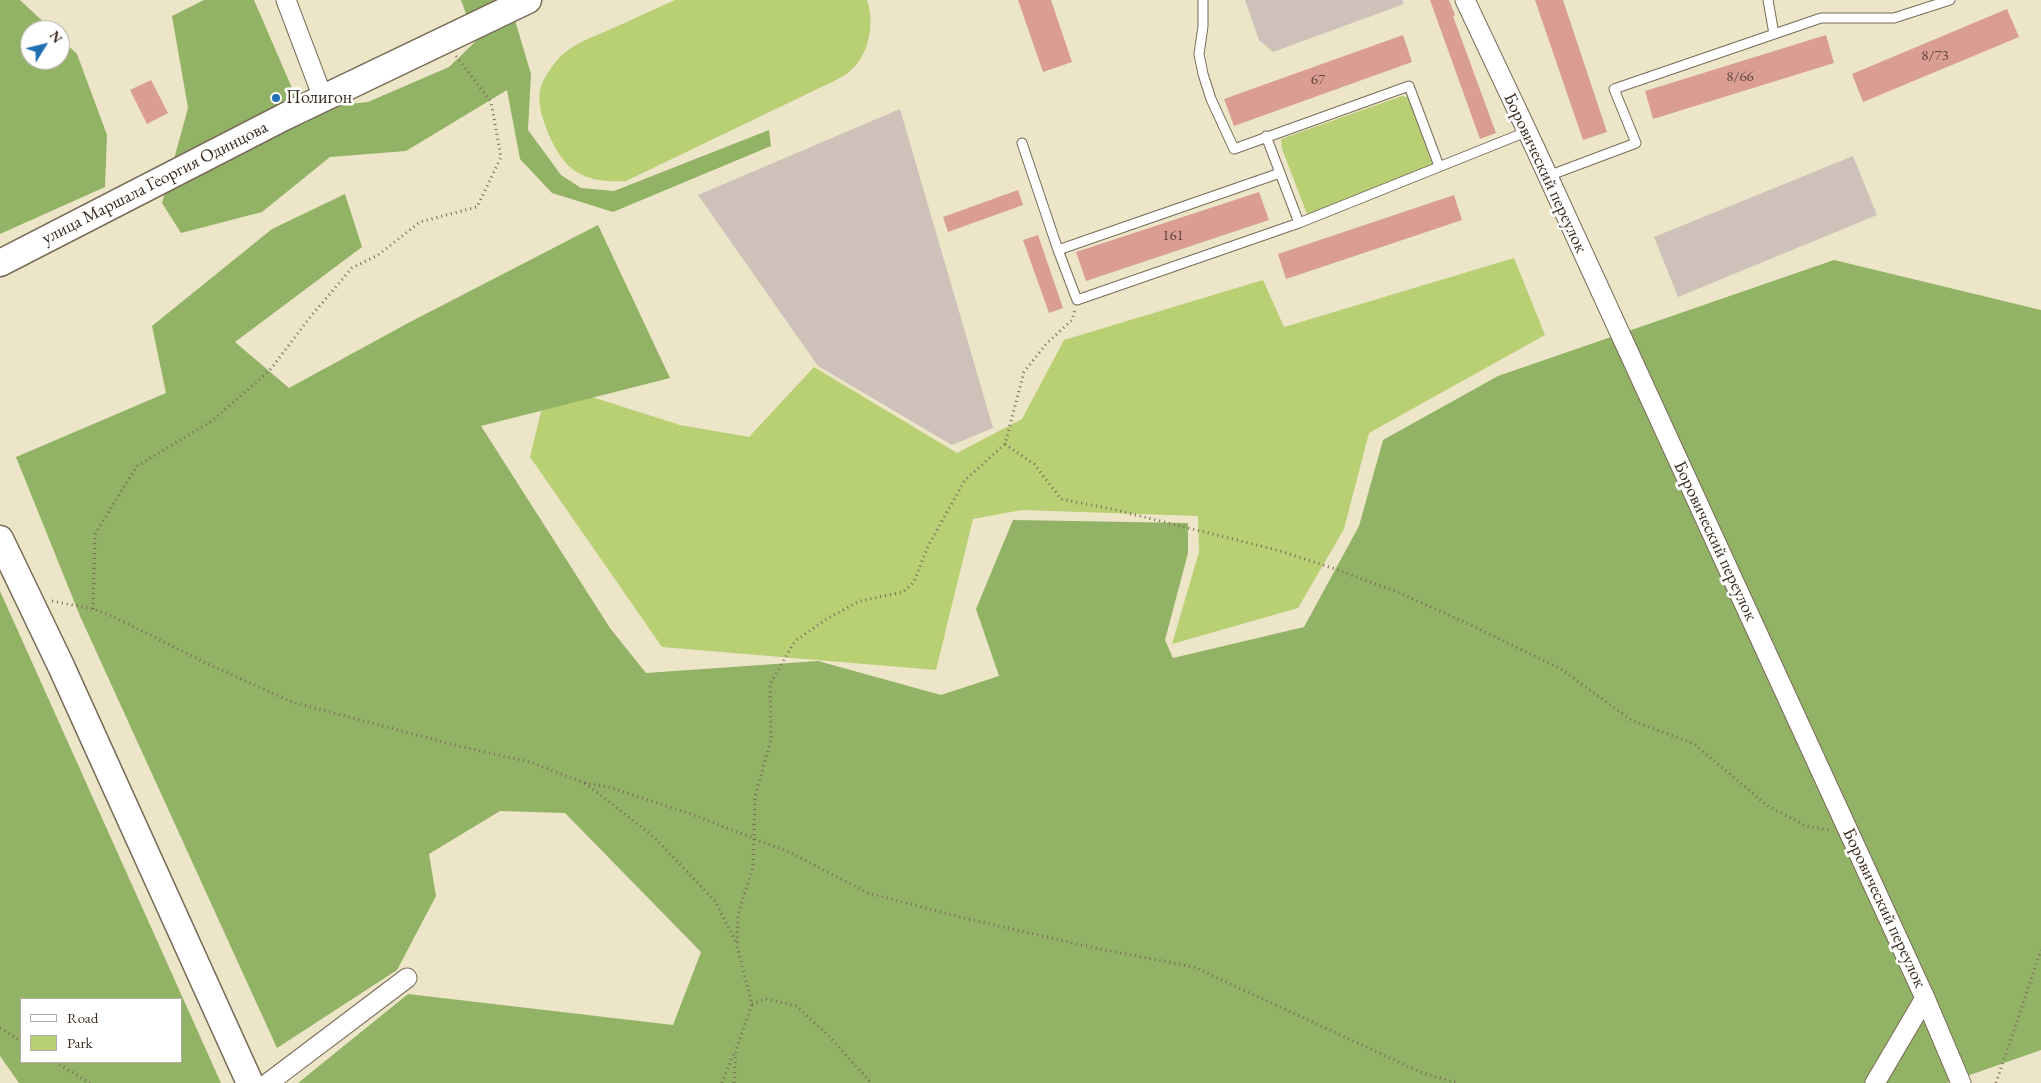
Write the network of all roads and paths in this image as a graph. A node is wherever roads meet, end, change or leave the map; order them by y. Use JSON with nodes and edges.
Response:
{"nodes":[{"id":1,"x":286,"y":0,"type":"edge"},
{"id":2,"x":528,"y":0,"type":"edge"},
{"id":3,"x":1203,"y":0,"type":"edge"},
{"id":4,"x":1465,"y":0,"type":"edge"},
{"id":5,"x":1768,"y":0,"type":"edge"},
{"id":6,"x":1946,"y":1,"type":"edge"},
{"id":7,"x":1774,"y":34,"type":"junction"},
{"id":8,"x":445,"y":40,"type":"junction"},
{"id":9,"x":323,"y":98,"type":"junction"},
{"id":10,"x":1526,"y":132,"type":"junction"},
{"id":11,"x":1266,"y":136,"type":"junction"},
{"id":12,"x":1022,"y":143,"type":"dead end"},
{"id":13,"x":1439,"y":166,"type":"junction"},
{"id":14,"x":1280,"y":173,"type":"junction"},
{"id":15,"x":1548,"y":176,"type":"junction"},
{"id":16,"x":1299,"y":222,"type":"junction"},
{"id":17,"x":1058,"y":250,"type":"junction"},
{"id":18,"x":0,"y":263,"type":"edge"},
{"id":19,"x":1077,"y":300,"type":"junction"},
{"id":20,"x":1005,"y":444,"type":"junction"},
{"id":21,"x":0,"y":539,"type":"edge"},
{"id":22,"x":584,"y":783,"type":"junction"},
{"id":23,"x":1850,"y":833,"type":"junction"},
{"id":24,"x":754,"y":839,"type":"junction"},
{"id":25,"x":737,"y":946,"type":"junction"},
{"id":26,"x":2041,"y":950,"type":"edge"},
{"id":27,"x":407,"y":978,"type":"dead end"},
{"id":28,"x":1925,"y":998,"type":"junction"},
{"id":29,"x":752,"y":1004,"type":"junction"},
{"id":30,"x":0,"y":1028,"type":"edge"},
{"id":31,"x":20,"y":1040,"type":"edge"},
{"id":32,"x":736,"y":1050,"type":"junction"},
{"id":33,"x":57,"y":1063,"type":"edge"},
{"id":34,"x":90,"y":1083,"type":"edge"},
{"id":35,"x":250,"y":1083,"type":"edge"},
{"id":36,"x":268,"y":1083,"type":"edge"},
{"id":37,"x":722,"y":1083,"type":"edge"},
{"id":38,"x":734,"y":1083,"type":"edge"},
{"id":39,"x":871,"y":1083,"type":"edge"},
{"id":40,"x":1458,"y":1083,"type":"edge"},
{"id":41,"x":1875,"y":1083,"type":"edge"},
{"id":42,"x":1961,"y":1083,"type":"edge"},
{"id":43,"x":1996,"y":1083,"type":"edge"}],
"edges":[{"from":1,"to":9,"type":"street"},
{"from":2,"to":8,"type":"street","name":"улица Маршала Георгия Одинцова"},
{"from":3,"to":11,"type":"lane"},
{"from":4,"to":10,"type":"street","name":"Боровический переулок"},
{"from":5,"to":7,"type":"lane"},
{"from":6,"to":7,"type":"lane"},
{"from":7,"to":15,"type":"lane"},
{"from":8,"to":9,"type":"street","name":"улица Маршала Георгия Одинцова"},
{"from":8,"to":22,"type":"path"},
{"from":9,"to":18,"type":"street","name":"улица Маршала Георгия Одинцова"},
{"from":10,"to":13,"type":"lane"},
{"from":10,"to":15,"type":"street","name":"Боровический переулок"},
{"from":11,"to":13,"type":"lane"},
{"from":11,"to":14,"type":"lane"},
{"from":12,"to":17,"type":"lane"},
{"from":13,"to":16,"type":"lane"},
{"from":14,"to":16,"type":"lane"},
{"from":14,"to":17,"type":"lane"},
{"from":15,"to":23,"type":"street","name":"Боровический переулок"},
{"from":16,"to":19,"type":"lane"},
{"from":17,"to":19,"type":"lane"},
{"from":19,"to":20,"type":"path"},
{"from":20,"to":23,"type":"path"},
{"from":20,"to":24,"type":"path"},
{"from":21,"to":35,"type":"street"},
{"from":22,"to":24,"type":"path"},
{"from":22,"to":25,"type":"path"},
{"from":23,"to":28,"type":"street","name":"Боровический переулок"},
{"from":24,"to":25,"type":"path"},
{"from":24,"to":40,"type":"path"},
{"from":25,"to":29,"type":"path"},
{"from":26,"to":43,"type":"path"},
{"from":27,"to":36,"type":"street"},
{"from":28,"to":41,"type":"street"},
{"from":28,"to":42,"type":"street","name":"Боровический переулок"},
{"from":29,"to":32,"type":"path"},
{"from":29,"to":39,"type":"path"},
{"from":30,"to":31,"type":"path"},
{"from":32,"to":37,"type":"path"},
{"from":32,"to":38,"type":"path"},
{"from":33,"to":34,"type":"path"}]}
